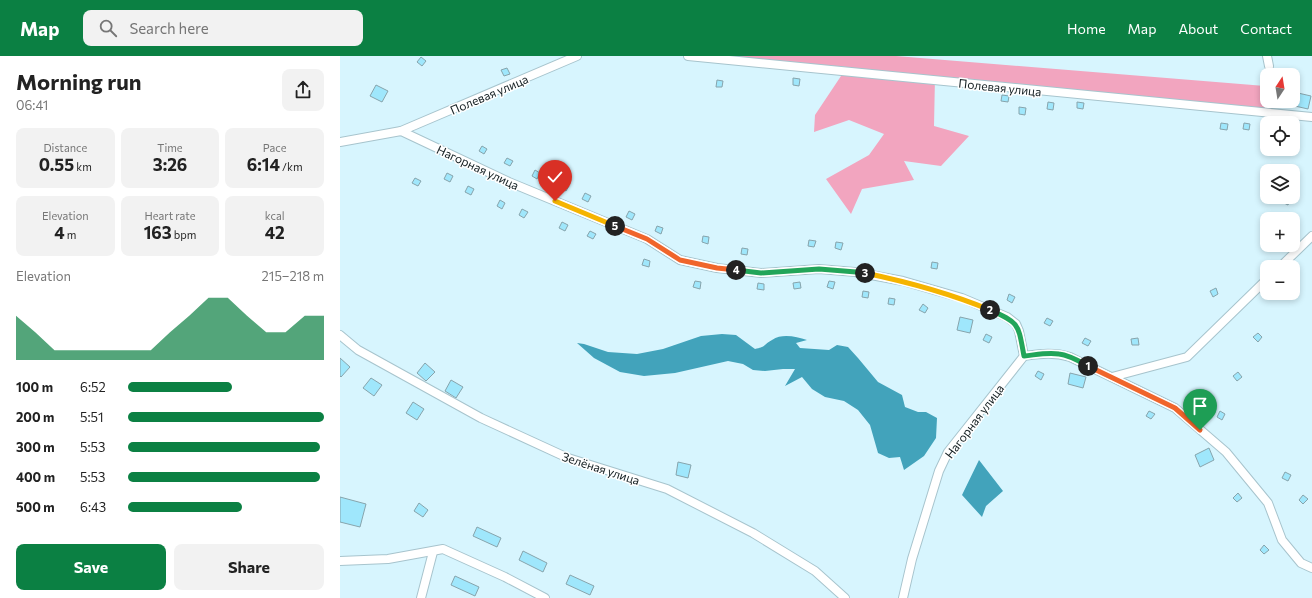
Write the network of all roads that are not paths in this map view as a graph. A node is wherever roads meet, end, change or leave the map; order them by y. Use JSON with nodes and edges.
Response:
{"nodes":[{"id":1,"x":577,"y":56,"type":"edge"},
{"id":2,"x":688,"y":56,"type":"edge"},
{"id":3,"x":1266,"y":56,"type":"edge"},
{"id":4,"x":1269,"y":66,"type":"dead end"},
{"id":5,"x":1312,"y":117,"type":"edge"},
{"id":6,"x":401,"y":131,"type":"junction"},
{"id":7,"x":340,"y":142,"type":"edge"},
{"id":8,"x":1312,"y":236,"type":"edge"},
{"id":9,"x":1287,"y":260,"type":"edge"},
{"id":10,"x":1260,"y":286,"type":"edge"},
{"id":11,"x":340,"y":335,"type":"edge"},
{"id":12,"x":1024,"y":356,"type":"junction"},
{"id":13,"x":1112,"y":377,"type":"junction"},
{"id":14,"x":433,"y":552,"type":"junction"},
{"id":15,"x":340,"y":561,"type":"edge"},
{"id":16,"x":1312,"y":568,"type":"edge"},
{"id":17,"x":421,"y":598,"type":"edge"},
{"id":18,"x":545,"y":598,"type":"edge"},
{"id":19,"x":845,"y":598,"type":"edge"},
{"id":20,"x":903,"y":598,"type":"edge"}],
"edges":[{"from":1,"to":6,"type":"street","name":"Полевая улица"},
{"from":2,"to":5,"type":"street","name":"Полевая улица"},
{"from":3,"to":4,"type":"street"},
{"from":6,"to":7,"type":"street"},
{"from":6,"to":12,"type":"street","name":"Нагорная улица"},
{"from":8,"to":9,"type":"street"},
{"from":10,"to":13,"type":"street"},
{"from":11,"to":19,"type":"street","name":"Зелёная улица"},
{"from":12,"to":13,"type":"street"},
{"from":12,"to":20,"type":"street","name":"Нагорная улица"},
{"from":13,"to":16,"type":"street"},
{"from":14,"to":15,"type":"street"},
{"from":14,"to":17,"type":"street"},
{"from":14,"to":18,"type":"street"}]}
